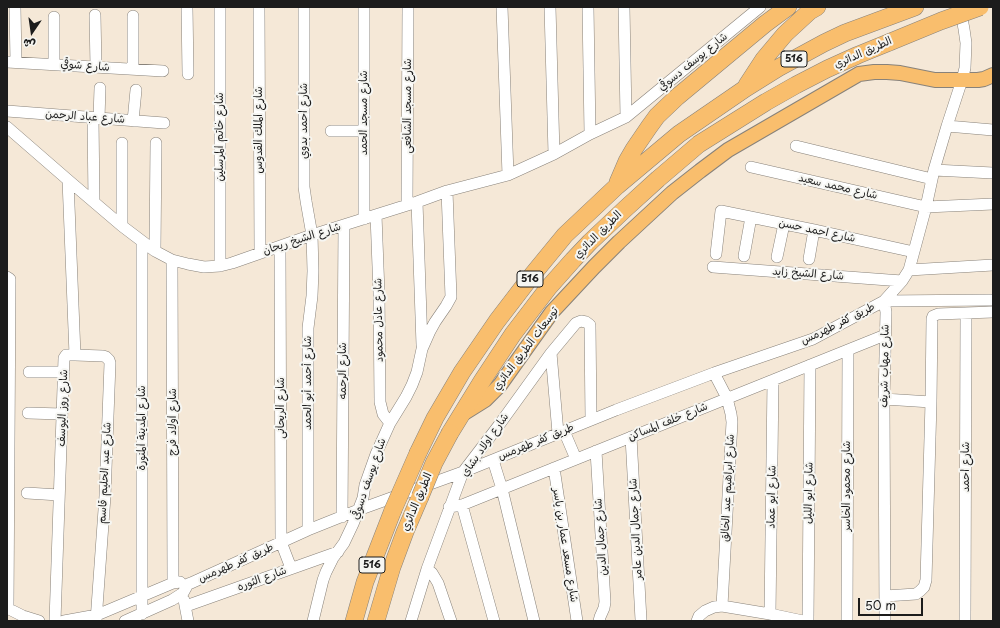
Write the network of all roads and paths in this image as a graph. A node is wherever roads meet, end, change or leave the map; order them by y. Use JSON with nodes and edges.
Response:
{"nodes":[{"id":1,"x":15,"y":7,"type":"edge"},
{"id":2,"x":187,"y":7,"type":"edge"},
{"id":3,"x":220,"y":7,"type":"edge"},
{"id":4,"x":259,"y":7,"type":"edge"},
{"id":5,"x":304,"y":7,"type":"edge"},
{"id":6,"x":364,"y":7,"type":"edge"},
{"id":7,"x":408,"y":7,"type":"edge"},
{"id":8,"x":502,"y":7,"type":"edge"},
{"id":9,"x":550,"y":7,"type":"edge"},
{"id":10,"x":588,"y":7,"type":"edge"},
{"id":11,"x":624,"y":7,"type":"edge"},
{"id":12,"x":760,"y":7,"type":"edge"},
{"id":13,"x":788,"y":7,"type":"edge"},
{"id":14,"x":817,"y":7,"type":"edge"},
{"id":15,"x":914,"y":7,"type":"edge"},
{"id":16,"x":960,"y":7,"type":"edge"},
{"id":17,"x":980,"y":7,"type":"edge"},
{"id":18,"x":95,"y":15,"type":"dead end"},
{"id":19,"x":133,"y":16,"type":"dead end"},
{"id":20,"x":54,"y":17,"type":"dead end"},
{"id":21,"x":11,"y":23,"type":"edge"},
{"id":22,"x":12,"y":62,"type":"edge"},
{"id":23,"x":54,"y":64,"type":"junction"},
{"id":24,"x":96,"y":67,"type":"junction"},
{"id":25,"x":133,"y":69,"type":"junction"},
{"id":26,"x":163,"y":71,"type":"dead end"},
{"id":27,"x":188,"y":74,"type":"dead end"},
{"id":28,"x":993,"y":75,"type":"edge"},
{"id":29,"x":962,"y":80,"type":"junction"},
{"id":30,"x":100,"y":88,"type":"dead end"},
{"id":31,"x":746,"y":88,"type":"junction"},
{"id":32,"x":136,"y":90,"type":"dead end"},
{"id":33,"x":7,"y":111,"type":"edge"},
{"id":34,"x":626,"y":117,"type":"junction"},
{"id":35,"x":96,"y":118,"type":"junction"},
{"id":36,"x":133,"y":121,"type":"junction"},
{"id":37,"x":164,"y":123,"type":"dead end"},
{"id":38,"x":947,"y":126,"type":"junction"},
{"id":39,"x":7,"y":127,"type":"edge"},
{"id":40,"x":993,"y":130,"type":"edge"},
{"id":41,"x":331,"y":131,"type":"dead end"},
{"id":42,"x":364,"y":131,"type":"junction"},
{"id":43,"x":590,"y":134,"type":"junction"},
{"id":44,"x":122,"y":143,"type":"dead end"},
{"id":45,"x":156,"y":143,"type":"dead end"},
{"id":46,"x":796,"y":146,"type":"dead end"},
{"id":47,"x":554,"y":154,"type":"junction"},
{"id":48,"x":750,"y":167,"type":"dead end"},
{"id":49,"x":993,"y":173,"type":"edge"},
{"id":50,"x":508,"y":175,"type":"junction"},
{"id":51,"x":933,"y":175,"type":"junction"},
{"id":52,"x":68,"y":180,"type":"junction"},
{"id":53,"x":617,"y":186,"type":"junction"},
{"id":54,"x":447,"y":191,"type":"junction"},
{"id":55,"x":94,"y":202,"type":"junction"},
{"id":56,"x":412,"y":203,"type":"junction"},
{"id":57,"x":993,"y":204,"type":"edge"},
{"id":58,"x":926,"y":207,"type":"junction"},
{"id":59,"x":376,"y":214,"type":"junction"},
{"id":60,"x":751,"y":217,"type":"junction"},
{"id":61,"x":364,"y":219,"type":"junction"},
{"id":62,"x":784,"y":224,"type":"junction"},
{"id":63,"x":344,"y":225,"type":"junction"},
{"id":64,"x":122,"y":226,"type":"junction"},
{"id":65,"x":814,"y":230,"type":"junction"},
{"id":66,"x":312,"y":235,"type":"junction"},
{"id":67,"x":142,"y":242,"type":"junction"},
{"id":68,"x":280,"y":247,"type":"junction"},
{"id":69,"x":155,"y":251,"type":"junction"},
{"id":70,"x":914,"y":252,"type":"junction"},
{"id":71,"x":260,"y":253,"type":"junction"},
{"id":72,"x":716,"y":254,"type":"dead end"},
{"id":73,"x":744,"y":256,"type":"dead end"},
{"id":74,"x":777,"y":257,"type":"dead end"},
{"id":75,"x":809,"y":259,"type":"dead end"},
{"id":76,"x":172,"y":260,"type":"junction"},
{"id":77,"x":993,"y":265,"type":"edge"},
{"id":78,"x":220,"y":266,"type":"junction"},
{"id":79,"x":713,"y":267,"type":"dead end"},
{"id":80,"x":909,"y":270,"type":"junction"},
{"id":81,"x":7,"y":277,"type":"edge"},
{"id":82,"x":902,"y":280,"type":"junction"},
{"id":83,"x":993,"y":300,"type":"edge"},
{"id":84,"x":884,"y":301,"type":"junction"},
{"id":85,"x":993,"y":312,"type":"edge"},
{"id":86,"x":966,"y":313,"type":"junction"},
{"id":87,"x":885,"y":335,"type":"junction"},
{"id":88,"x":422,"y":349,"type":"junction"},
{"id":89,"x":848,"y":350,"type":"junction"},
{"id":90,"x":551,"y":353,"type":"junction"},
{"id":91,"x":75,"y":354,"type":"junction"},
{"id":92,"x":810,"y":365,"type":"junction"},
{"id":93,"x":29,"y":372,"type":"dead end"},
{"id":94,"x":64,"y":372,"type":"junction"},
{"id":95,"x":714,"y":374,"type":"junction"},
{"id":96,"x":773,"y":380,"type":"junction"},
{"id":97,"x":727,"y":398,"type":"junction"},
{"id":98,"x":884,"y":399,"type":"junction"},
{"id":99,"x":931,"y":402,"type":"junction"},
{"id":100,"x":28,"y":413,"type":"dead end"},
{"id":101,"x":62,"y":414,"type":"junction"},
{"id":102,"x":460,"y":415,"type":"junction"},
{"id":103,"x":591,"y":420,"type":"junction"},
{"id":104,"x":390,"y":423,"type":"junction"},
{"id":105,"x":561,"y":432,"type":"junction"},
{"id":106,"x":631,"y":437,"type":"junction"},
{"id":107,"x":596,"y":451,"type":"junction"},
{"id":108,"x":576,"y":459,"type":"junction"},
{"id":109,"x":493,"y":460,"type":"junction"},
{"id":110,"x":554,"y":468,"type":"junction"},
{"id":111,"x":463,"y":472,"type":"junction"},
{"id":112,"x":502,"y":489,"type":"junction"},
{"id":113,"x":27,"y":494,"type":"dead end"},
{"id":114,"x":60,"y":495,"type":"junction"},
{"id":115,"x":462,"y":505,"type":"junction"},
{"id":116,"x":449,"y":507,"type":"junction"},
{"id":117,"x":358,"y":510,"type":"junction"},
{"id":118,"x":342,"y":517,"type":"junction"},
{"id":119,"x":308,"y":530,"type":"junction"},
{"id":120,"x":281,"y":542,"type":"junction"},
{"id":121,"x":338,"y":552,"type":"junction"},
{"id":122,"x":291,"y":568,"type":"junction"},
{"id":123,"x":427,"y":569,"type":"junction"},
{"id":124,"x":181,"y":586,"type":"junction"},
{"id":125,"x":142,"y":596,"type":"junction"},
{"id":126,"x":885,"y":596,"type":"junction"},
{"id":127,"x":186,"y":606,"type":"junction"},
{"id":128,"x":722,"y":606,"type":"junction"},
{"id":129,"x":8,"y":609,"type":"edge"},
{"id":130,"x":145,"y":615,"type":"edge"},
{"id":131,"x":774,"y":617,"type":"edge"},
{"id":132,"x":97,"y":618,"type":"edge"},
{"id":133,"x":641,"y":620,"type":"edge"},
{"id":134,"x":39,"y":621,"type":"edge"},
{"id":135,"x":55,"y":621,"type":"edge"},
{"id":136,"x":64,"y":621,"type":"edge"},
{"id":137,"x":125,"y":621,"type":"edge"},
{"id":138,"x":188,"y":621,"type":"edge"},
{"id":139,"x":313,"y":621,"type":"edge"},
{"id":140,"x":354,"y":621,"type":"edge"},
{"id":141,"x":376,"y":621,"type":"edge"},
{"id":142,"x":411,"y":621,"type":"edge"},
{"id":143,"x":451,"y":621,"type":"edge"},
{"id":144,"x":494,"y":621,"type":"edge"},
{"id":145,"x":534,"y":621,"type":"edge"},
{"id":146,"x":577,"y":621,"type":"edge"},
{"id":147,"x":600,"y":621,"type":"edge"},
{"id":148,"x":697,"y":621,"type":"edge"},
{"id":149,"x":803,"y":621,"type":"edge"},
{"id":150,"x":808,"y":621,"type":"edge"},
{"id":151,"x":847,"y":621,"type":"edge"},
{"id":152,"x":885,"y":621,"type":"edge"},
{"id":153,"x":965,"y":621,"type":"edge"}],
"edges":[{"from":1,"to":21,"type":"street"},
{"from":2,"to":27,"type":"street"},
{"from":3,"to":78,"type":"street","name":"شارع خاتم المرسلين"},
{"from":4,"to":71,"type":"street","name":"شارع الملك القدوس"},
{"from":5,"to":66,"type":"street","name":"شارع احمد بدوي"},
{"from":6,"to":42,"type":"street","name":"شارع مسجد الحمد"},
{"from":7,"to":56,"type":"street","name":"شارع مسجد الشافعى"},
{"from":8,"to":50,"type":"street"},
{"from":9,"to":47,"type":"street"},
{"from":10,"to":43,"type":"street"},
{"from":11,"to":34,"type":"street"},
{"from":12,"to":34,"type":"street","name":"شارع يوسف دسوقي"},
{"from":13,"to":53,"type":"highway"},
{"from":14,"to":31,"type":"highway"},
{"from":15,"to":31,"type":"highway","name":"الطريق الدائري","number":"516"},
{"from":16,"to":29,"type":"street"},
{"from":17,"to":102,"type":"highway","name":"الطريق الدائري","number":"516","bridge":true},
{"from":18,"to":24,"type":"street"},
{"from":19,"to":25,"type":"street"},
{"from":20,"to":23,"type":"street"},
{"from":21,"to":22,"type":"street"},
{"from":22,"to":23,"type":"street","name":"شارع شوقي"},
{"from":23,"to":24,"type":"street","name":"شارع شوقي"},
{"from":24,"to":25,"type":"street","name":"شارع شوقي"},
{"from":25,"to":26,"type":"street","name":"شارع شوقي"},
{"from":28,"to":29,"type":"main road","name":"توسعات الطريق الدائري"},
{"from":29,"to":38,"type":"street"},
{"from":29,"to":102,"type":"main road","name":"توسعات الطريق الدائري"},
{"from":30,"to":35,"type":"street"},
{"from":31,"to":53,"type":"highway","name":"الطريق الدائري","number":"516"},
{"from":32,"to":36,"type":"street"},
{"from":33,"to":35,"type":"street","name":"شارع عباد الرحمن"},
{"from":34,"to":43,"type":"street","name":"شارع الشيخ ريحان"},
{"from":35,"to":36,"type":"street","name":"شارع عباد الرحمن"},
{"from":35,"to":55,"type":"street"},
{"from":36,"to":37,"type":"street","name":"شارع عباد الرحمن"},
{"from":38,"to":40,"type":"street"},
{"from":38,"to":51,"type":"street"},
{"from":39,"to":52,"type":"street","name":"شارع الشيخ ريحان"},
{"from":41,"to":42,"type":"street"},
{"from":42,"to":61,"type":"street","name":"شارع مسجد الحمد"},
{"from":43,"to":47,"type":"street","name":"شارع الشيخ ريحان"},
{"from":44,"to":64,"type":"street"},
{"from":45,"to":69,"type":"street"},
{"from":46,"to":51,"type":"street"},
{"from":47,"to":50,"type":"street","name":"شارع الشيخ ريحان"},
{"from":48,"to":58,"type":"street","name":"شارع محمد سعيد"},
{"from":49,"to":51,"type":"street"},
{"from":50,"to":54,"type":"street","name":"شارع الشيخ ريحان"},
{"from":51,"to":58,"type":"street"},
{"from":52,"to":55,"type":"street","name":"شارع الشيخ ريحان"},
{"from":52,"to":91,"type":"street","name":"شارع روز اليوسف"},
{"from":53,"to":140,"type":"highway","name":"الطريق الدائري","number":"516","bridge":true},
{"from":54,"to":56,"type":"street","name":"شارع الشيخ ريحان"},
{"from":54,"to":88,"type":"street","name":"شارع يوسف دسوقي"},
{"from":55,"to":64,"type":"street","name":"شارع الشيخ ريحان"},
{"from":56,"to":59,"type":"street","name":"شارع الشيخ ريحان"},
{"from":56,"to":88,"type":"street","name":"شارع مسجد الشافعى"},
{"from":57,"to":58,"type":"street","name":"شارع محمد سعيد"},
{"from":58,"to":70,"type":"street"},
{"from":59,"to":61,"type":"street","name":"شارع الشيخ ريحان"},
{"from":59,"to":104,"type":"street","name":"شارع عادل محمود"},
{"from":60,"to":62,"type":"street","name":"شارع احمد حسن"},
{"from":60,"to":72,"type":"street","name":"شارع احمد حسن"},
{"from":60,"to":73,"type":"street"},
{"from":61,"to":63,"type":"street","name":"شارع الشيخ ريحان"},
{"from":62,"to":65,"type":"street","name":"شارع احمد حسن"},
{"from":62,"to":74,"type":"street"},
{"from":63,"to":66,"type":"street","name":"شارع الشيخ ريحان"},
{"from":63,"to":118,"type":"street","name":"شارع الرحمه"},
{"from":64,"to":67,"type":"street","name":"شارع الشيخ ريحان"},
{"from":65,"to":70,"type":"street","name":"شارع احمد حسن"},
{"from":65,"to":75,"type":"street"},
{"from":66,"to":68,"type":"street","name":"شارع الشيخ ريحان"},
{"from":66,"to":119,"type":"street","name":"شارع أحمد أبو الحمد"},
{"from":67,"to":69,"type":"street","name":"شارع الشيخ ريحان"},
{"from":67,"to":125,"type":"street","name":"شارع المدينة المنورة"},
{"from":68,"to":71,"type":"street","name":"شارع الشيخ ريحان"},
{"from":68,"to":120,"type":"street","name":"شارع الريحانى"},
{"from":69,"to":76,"type":"street","name":"شارع الشيخ ريحان"},
{"from":70,"to":80,"type":"street"},
{"from":71,"to":78,"type":"street","name":"شارع الشيخ ريحان"},
{"from":76,"to":78,"type":"street","name":"شارع الشيخ ريحان"},
{"from":76,"to":124,"type":"street","name":"شارع اولاد فرج"},
{"from":77,"to":80,"type":"street"},
{"from":79,"to":82,"type":"street","name":"شارع الشيخ زايد"},
{"from":80,"to":82,"type":"street"},
{"from":81,"to":129,"type":"street"},
{"from":82,"to":84,"type":"street"},
{"from":83,"to":84,"type":"street"},
{"from":84,"to":87,"type":"street","name":"شارع مهاب شريف"},
{"from":84,"to":95,"type":"street","name":"طريق كفر طهرمس"},
{"from":85,"to":86,"type":"street"},
{"from":86,"to":99,"type":"street"},
{"from":86,"to":153,"type":"street","name":"شارع احمد"},
{"from":87,"to":89,"type":"street","name":"شارع خلف المساكن"},
{"from":87,"to":98,"type":"street","name":"شارع مهاب شريف"},
{"from":88,"to":104,"type":"street","name":"شارع يوسف دسوقي"},
{"from":89,"to":92,"type":"street","name":"شارع خلف المساكن"},
{"from":89,"to":151,"type":"street","name":"شارع محمود الخاسر"},
{"from":90,"to":103,"type":"street","name":"شارع اولاد بشاي"},
{"from":90,"to":105,"type":"street"},
{"from":90,"to":111,"type":"street","name":"شارع اولاد بشاي"},
{"from":91,"to":94,"type":"street","name":"شارع روز اليوسف"},
{"from":91,"to":132,"type":"street","name":"شارع عبد الحليم قاسم"},
{"from":92,"to":96,"type":"street","name":"شارع خلف المساكن"},
{"from":92,"to":150,"type":"street","name":"شارع ابو الليل"},
{"from":93,"to":94,"type":"street"},
{"from":94,"to":101,"type":"street","name":"شارع روز اليوسف"},
{"from":95,"to":97,"type":"street","name":"شارع ابراهيم عبد الخالق"},
{"from":95,"to":103,"type":"street","name":"طريق كفر طهرمس"},
{"from":96,"to":97,"type":"street","name":"شارع خلف المساكن"},
{"from":96,"to":131,"type":"street","name":"شارع ابو عماد"},
{"from":97,"to":106,"type":"street","name":"شارع خلف المساكن"},
{"from":97,"to":128,"type":"street","name":"شارع ابراهيم عبد الخالق"},
{"from":98,"to":99,"type":"street"},
{"from":98,"to":126,"type":"street","name":"شارع مهاب شريف"},
{"from":99,"to":126,"type":"street"},
{"from":100,"to":101,"type":"street"},
{"from":101,"to":114,"type":"street","name":"شارع روز اليوسف"},
{"from":102,"to":141,"type":"highway","name":"الطريق الدائري","number":"516","bridge":true},
{"from":103,"to":105,"type":"street","name":"طريق كفر طهرمس"},
{"from":104,"to":117,"type":"street","name":"شارع يوسف دسوقي"},
{"from":105,"to":108,"type":"street"},
{"from":105,"to":109,"type":"street","name":"طريق كفر طهرمس"},
{"from":106,"to":107,"type":"street","name":"شارع خلف المساكن"},
{"from":106,"to":133,"type":"street","name":"شارع جمال الدين عامر"},
{"from":107,"to":108,"type":"street","name":"شارع خلف المساكن"},
{"from":107,"to":147,"type":"street","name":"شارع جمال الدين"},
{"from":108,"to":110,"type":"street","name":"شارع خلف المساكن"},
{"from":109,"to":111,"type":"street","name":"طريق كفر طهرمس"},
{"from":109,"to":112,"type":"street"},
{"from":110,"to":112,"type":"street","name":"شارع خلف المساكن"},
{"from":110,"to":146,"type":"street","name":"شارع مسعد عمار بن ياسر"},
{"from":111,"to":116,"type":"street","name":"شارع اولاد بشاي"},
{"from":111,"to":117,"type":"street","name":"طريق كفر طهرمس"},
{"from":112,"to":115,"type":"street","name":"شارع خلف المساكن"},
{"from":112,"to":145,"type":"street"},
{"from":113,"to":114,"type":"street"},
{"from":114,"to":135,"type":"street","name":"شارع روز اليوسف"},
{"from":115,"to":116,"type":"street","name":"شارع خلف المساكن"},
{"from":115,"to":144,"type":"street"},
{"from":116,"to":123,"type":"street","name":"شارع اولاد بشاي"},
{"from":117,"to":118,"type":"street","name":"طريق كفر طهرمس"},
{"from":117,"to":121,"type":"street","name":"شارع يوسف دسوقي"},
{"from":118,"to":119,"type":"street","name":"طريق كفر طهرمس"},
{"from":119,"to":120,"type":"street","name":"طريق كفر طهرمس"},
{"from":120,"to":122,"type":"street","name":"شارع الريحانى"},
{"from":120,"to":124,"type":"street","name":"طريق كفر طهرمس"},
{"from":121,"to":122,"type":"street","name":"شارع الثوره"},
{"from":121,"to":139,"type":"street","name":"شارع يوسف دسوقي"},
{"from":122,"to":127,"type":"street","name":"شارع الثوره"},
{"from":123,"to":142,"type":"street","name":"شارع اولاد بشاي"},
{"from":123,"to":143,"type":"street"},
{"from":124,"to":125,"type":"street","name":"طريق كفر طهرمس"},
{"from":124,"to":127,"type":"street","name":"شارع اولاد فرج"},
{"from":124,"to":130,"type":"street","name":"طريق كفر طهرمس"},
{"from":125,"to":130,"type":"street","name":"شارع المدينة المنورة"},
{"from":125,"to":132,"type":"street","name":"طريق كفر طهرمس"},
{"from":126,"to":152,"type":"street","name":"شارع مهاب شريف"},
{"from":127,"to":138,"type":"street","name":"شارع اولاد فرج"},
{"from":128,"to":131,"type":"street"},
{"from":128,"to":148,"type":"street"},
{"from":129,"to":134,"type":"street"},
{"from":130,"to":137,"type":"street","name":"طريق كفر طهرمس"},
{"from":131,"to":149,"type":"street"},
{"from":132,"to":136,"type":"street","name":"طريق كفر طهرمس"}]}
